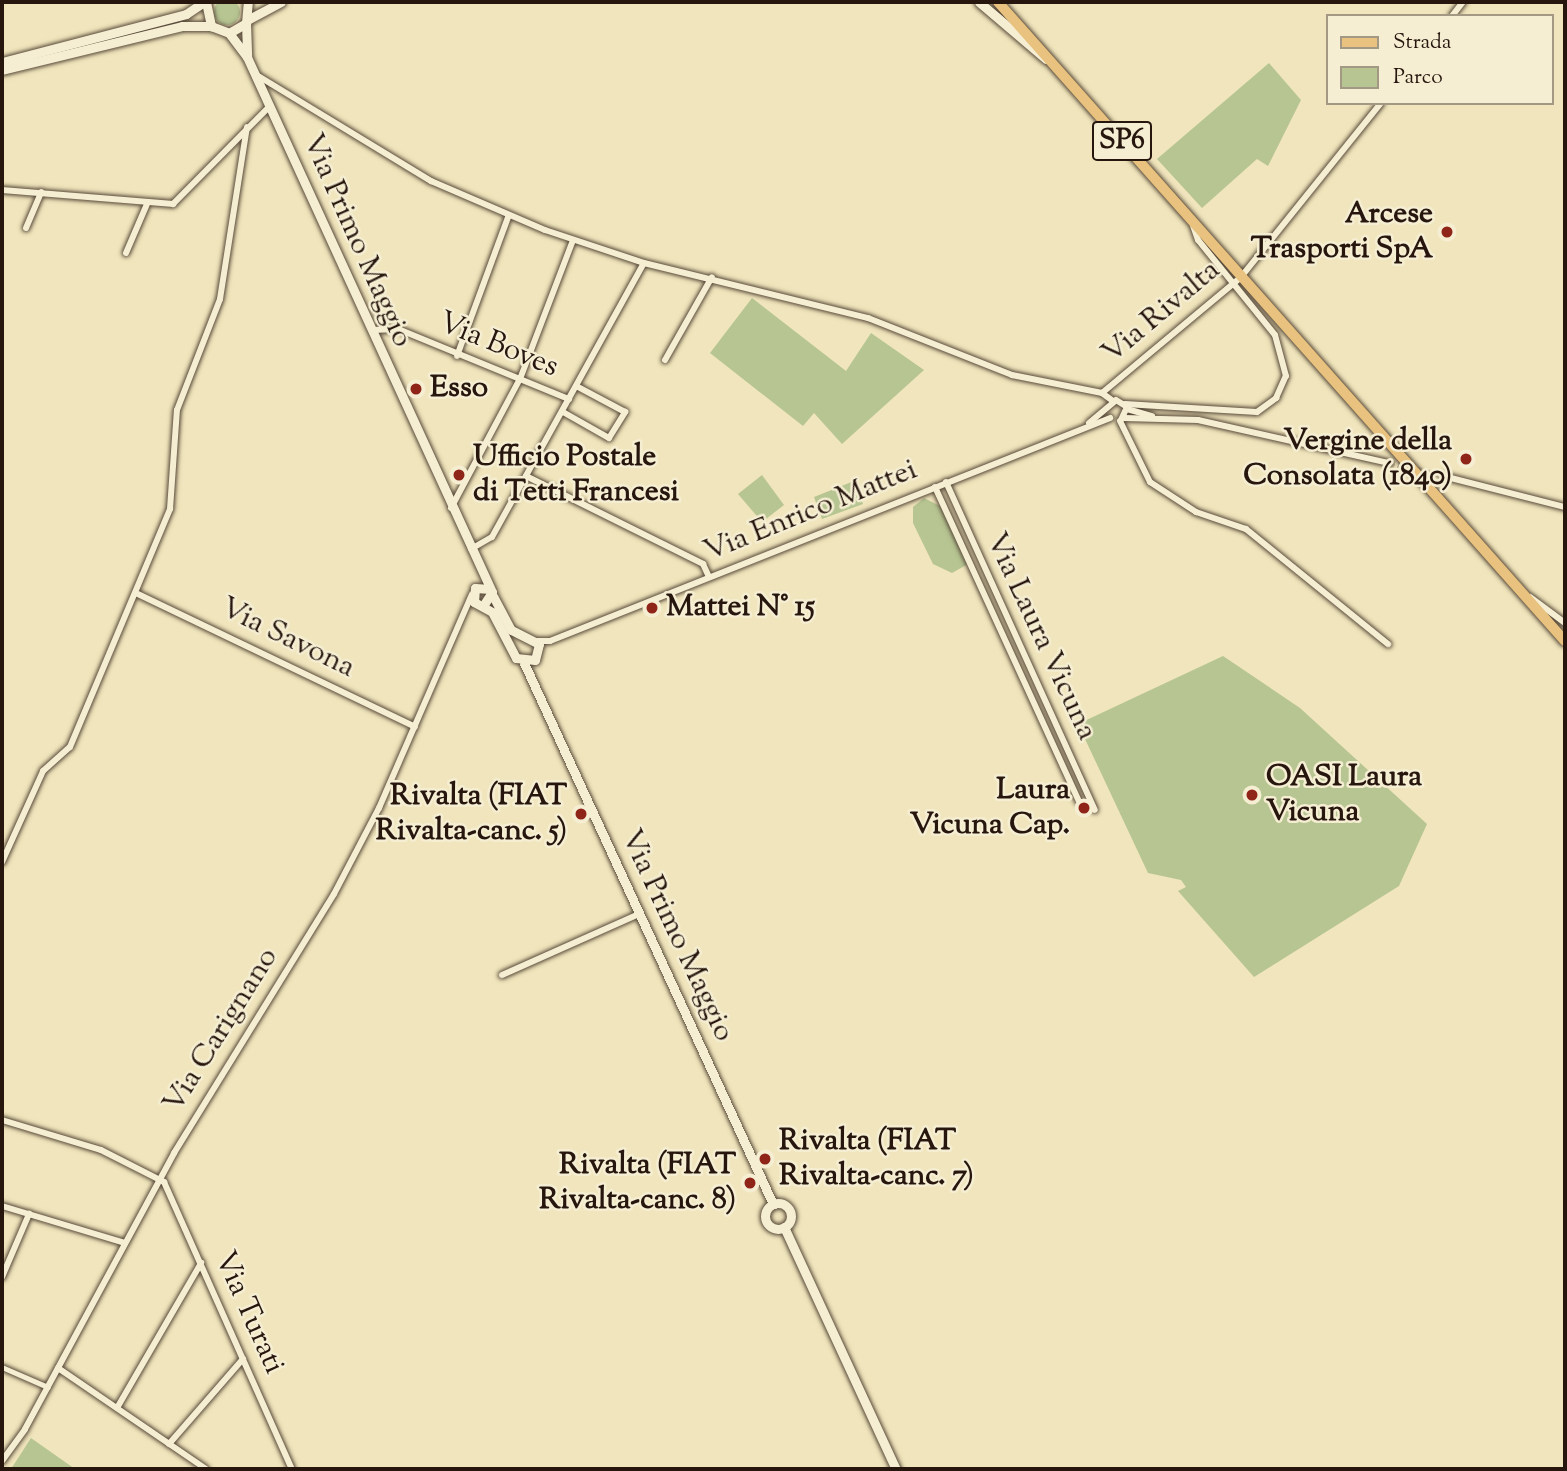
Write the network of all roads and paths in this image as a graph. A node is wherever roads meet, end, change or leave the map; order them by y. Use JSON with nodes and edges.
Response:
{"nodes":[{"id":1,"x":205,"y":2,"type":"edge"},
{"id":2,"x":248,"y":2,"type":"edge"},
{"id":3,"x":282,"y":2,"type":"edge"},
{"id":4,"x":979,"y":2,"type":"edge"},
{"id":5,"x":999,"y":2,"type":"edge"},
{"id":6,"x":247,"y":21,"type":"junction"},
{"id":7,"x":211,"y":26,"type":"junction"},
{"id":8,"x":229,"y":33,"type":"junction"},
{"id":9,"x":247,"y":57,"type":"junction"},
{"id":10,"x":2,"y":62,"type":"edge"},
{"id":11,"x":1054,"y":64,"type":"junction"},
{"id":12,"x":2,"y":70,"type":"edge"},
{"id":13,"x":255,"y":74,"type":"junction"},
{"id":14,"x":1379,"y":105,"type":"edge"},
{"id":15,"x":269,"y":107,"type":"junction"},
{"id":16,"x":247,"y":127,"type":"junction"},
{"id":17,"x":2,"y":190,"type":"edge"},
{"id":18,"x":41,"y":192,"type":"junction"},
{"id":19,"x":147,"y":204,"type":"junction"},
{"id":20,"x":509,"y":215,"type":"junction"},
{"id":21,"x":1190,"y":218,"type":"junction"},
{"id":22,"x":26,"y":228,"type":"dead end"},
{"id":23,"x":573,"y":240,"type":"junction"},
{"id":24,"x":126,"y":253,"type":"dead end"},
{"id":25,"x":644,"y":263,"type":"junction"},
{"id":26,"x":712,"y":277,"type":"junction"},
{"id":27,"x":1241,"y":277,"type":"junction"},
{"id":28,"x":1231,"y":284,"type":"junction"},
{"id":29,"x":1247,"y":300,"type":"junction"},
{"id":30,"x":370,"y":330,"type":"junction"},
{"id":31,"x":457,"y":356,"type":"junction"},
{"id":32,"x":665,"y":360,"type":"dead end"},
{"id":33,"x":520,"y":379,"type":"junction"},
{"id":34,"x":576,"y":386,"type":"junction"},
{"id":35,"x":1098,"y":393,"type":"junction"},
{"id":36,"x":569,"y":399,"type":"junction"},
{"id":37,"x":1109,"y":406,"type":"junction"},
{"id":38,"x":1126,"y":406,"type":"junction"},
{"id":39,"x":563,"y":412,"type":"junction"},
{"id":40,"x":1154,"y":416,"type":"junction"},
{"id":41,"x":1110,"y":418,"type":"junction"},
{"id":42,"x":1122,"y":419,"type":"junction"},
{"id":43,"x":1087,"y":425,"type":"junction"},
{"id":44,"x":1389,"y":463,"type":"tunnel mouth"},
{"id":45,"x":526,"y":476,"type":"junction"},
{"id":46,"x":1443,"y":476,"type":"tunnel mouth"},
{"id":47,"x":946,"y":482,"type":"junction"},
{"id":48,"x":935,"y":486,"type":"junction"},
{"id":49,"x":1565,"y":507,"type":"edge"},
{"id":50,"x":450,"y":509,"type":"junction"},
{"id":51,"x":471,"y":555,"type":"junction"},
{"id":52,"x":709,"y":577,"type":"junction"},
{"id":53,"x":1519,"y":588,"type":"junction"},
{"id":54,"x":473,"y":591,"type":"junction"},
{"id":55,"x":491,"y":592,"type":"junction"},
{"id":56,"x":138,"y":594,"type":"junction"},
{"id":57,"x":483,"y":606,"type":"junction"},
{"id":58,"x":463,"y":617,"type":"junction"},
{"id":59,"x":1565,"y":623,"type":"edge"},
{"id":60,"x":524,"y":637,"type":"junction"},
{"id":61,"x":536,"y":641,"type":"junction"},
{"id":62,"x":550,"y":641,"type":"junction"},
{"id":63,"x":1565,"y":641,"type":"edge"},
{"id":64,"x":1388,"y":644,"type":"dead end"},
{"id":65,"x":514,"y":646,"type":"junction"},
{"id":66,"x":537,"y":657,"type":"junction"},
{"id":67,"x":524,"y":663,"type":"junction"},
{"id":68,"x":534,"y":688,"type":"junction"},
{"id":69,"x":415,"y":727,"type":"junction"},
{"id":70,"x":1079,"y":802,"type":"dead end"},
{"id":71,"x":1095,"y":810,"type":"dead end"},
{"id":72,"x":2,"y":862,"type":"edge"},
{"id":73,"x":639,"y":914,"type":"junction"},
{"id":74,"x":502,"y":975,"type":"dead end"},
{"id":75,"x":2,"y":1120,"type":"edge"},
{"id":76,"x":159,"y":1178,"type":"junction"},
{"id":77,"x":773,"y":1204,"type":"junction"},
{"id":78,"x":2,"y":1206,"type":"edge"},
{"id":79,"x":29,"y":1214,"type":"junction"},
{"id":80,"x":784,"y":1227,"type":"junction"},
{"id":81,"x":125,"y":1242,"type":"junction"},
{"id":82,"x":201,"y":1263,"type":"junction"},
{"id":83,"x":2,"y":1277,"type":"edge"},
{"id":84,"x":243,"y":1359,"type":"junction"},
{"id":85,"x":2,"y":1367,"type":"edge"},
{"id":86,"x":58,"y":1368,"type":"junction"},
{"id":87,"x":48,"y":1387,"type":"junction"},
{"id":88,"x":117,"y":1408,"type":"junction"},
{"id":89,"x":169,"y":1444,"type":"junction"},
{"id":90,"x":2,"y":1461,"type":"edge"},
{"id":91,"x":206,"y":1469,"type":"edge"},
{"id":92,"x":292,"y":1469,"type":"edge"},
{"id":93,"x":896,"y":1469,"type":"edge"}],
"edges":[{"from":1,"to":7,"type":"main road"},
{"from":1,"to":10,"type":"main road"},
{"from":2,"to":6,"type":"main road","name":"Via Primo Maggio"},
{"from":3,"to":6,"type":"main road"},
{"from":4,"to":11,"type":"main road"},
{"from":5,"to":11,"type":"main road","number":"SP6"},
{"from":6,"to":8,"type":"main road"},
{"from":6,"to":9,"type":"main road","name":"Via Primo Maggio"},
{"from":7,"to":8,"type":"main road"},
{"from":7,"to":12,"type":"main road"},
{"from":8,"to":9,"type":"main road","name":"Via Primo Maggio"},
{"from":9,"to":13,"type":"main road","name":"Via Primo Maggio"},
{"from":11,"to":21,"type":"main road","number":"SP6"},
{"from":13,"to":15,"type":"main road","name":"Via Primo Maggio"},
{"from":13,"to":20,"type":"street"},
{"from":14,"to":27,"type":"street","name":"Via Rivalta"},
{"from":15,"to":16,"type":"street"},
{"from":15,"to":30,"type":"main road","name":"Via Primo Maggio"},
{"from":16,"to":19,"type":"street"},
{"from":16,"to":56,"type":"street"},
{"from":17,"to":18,"type":"street"},
{"from":18,"to":19,"type":"street"},
{"from":18,"to":22,"type":"street"},
{"from":19,"to":24,"type":"street"},
{"from":20,"to":23,"type":"street"},
{"from":20,"to":31,"type":"street"},
{"from":21,"to":27,"type":"main road","number":"SP6"},
{"from":21,"to":28,"type":"street"},
{"from":23,"to":25,"type":"street"},
{"from":23,"to":33,"type":"street"},
{"from":25,"to":26,"type":"street"},
{"from":25,"to":34,"type":"street"},
{"from":26,"to":32,"type":"street"},
{"from":26,"to":35,"type":"street"},
{"from":27,"to":28,"type":"street","name":"Via Rivalta"},
{"from":27,"to":29,"type":"street"},
{"from":27,"to":53,"type":"main road","number":"SP6"},
{"from":28,"to":29,"type":"street"},
{"from":28,"to":35,"type":"street","name":"Via Rivalta"},
{"from":29,"to":38,"type":"street"},
{"from":30,"to":31,"type":"street","name":"Via Boves"},
{"from":30,"to":50,"type":"main road","name":"Via Primo Maggio"},
{"from":31,"to":33,"type":"street","name":"Via Boves"},
{"from":33,"to":36,"type":"street","name":"Via Boves"},
{"from":33,"to":50,"type":"street"},
{"from":34,"to":36,"type":"street"},
{"from":34,"to":39,"type":"street"},
{"from":35,"to":37,"type":"street"},
{"from":36,"to":39,"type":"street"},
{"from":37,"to":38,"type":"street"},
{"from":37,"to":41,"type":"street"},
{"from":37,"to":43,"type":"street","name":"Via Enrico Mattei"},
{"from":38,"to":40,"type":"street"},
{"from":38,"to":42,"type":"street"},
{"from":39,"to":45,"type":"street"},
{"from":40,"to":42,"type":"street"},
{"from":40,"to":44,"type":"street"},
{"from":41,"to":42,"type":"street"},
{"from":41,"to":43,"type":"street","name":"Via Enrico Mattei"},
{"from":42,"to":64,"type":"street"},
{"from":43,"to":47,"type":"street","name":"Via Enrico Mattei"},
{"from":45,"to":51,"type":"street"},
{"from":45,"to":52,"type":"street"},
{"from":46,"to":49,"type":"street"},
{"from":47,"to":48,"type":"street","name":"Via Enrico Mattei"},
{"from":47,"to":71,"type":"street","name":"Via Laura Vicuna"},
{"from":48,"to":52,"type":"street","name":"Via Enrico Mattei"},
{"from":48,"to":70,"type":"street","name":"Via Laura Vicuna"},
{"from":50,"to":51,"type":"main road","name":"Via Primo Maggio"},
{"from":51,"to":54,"type":"main road","name":"Via Primo Maggio"},
{"from":51,"to":55,"type":"main road","name":"Via Primo Maggio"},
{"from":52,"to":62,"type":"street","name":"Via Enrico Mattei"},
{"from":53,"to":59,"type":"street"},
{"from":53,"to":63,"type":"main road","number":"SP6"},
{"from":54,"to":55,"type":"main road"},
{"from":54,"to":57,"type":"main road"},
{"from":54,"to":58,"type":"street","name":"Via Carignano"},
{"from":55,"to":57,"type":"main road"},
{"from":55,"to":60,"type":"main road","name":"Via Primo Maggio"},
{"from":56,"to":69,"type":"street","name":"Via Savona"},
{"from":56,"to":72,"type":"street"},
{"from":57,"to":58,"type":"street"},
{"from":57,"to":65,"type":"main road"},
{"from":58,"to":69,"type":"street","name":"Via Carignano"},
{"from":60,"to":61,"type":"main road"},
{"from":60,"to":65,"type":"main road"},
{"from":61,"to":62,"type":"street","name":"Via Enrico Mattei"},
{"from":61,"to":66,"type":"main road","name":"Via Primo Maggio"},
{"from":62,"to":66,"type":"street","name":"Via Enrico Mattei"},
{"from":65,"to":67,"type":"main road","name":"Via Primo Maggio"},
{"from":66,"to":67,"type":"main road"},
{"from":66,"to":68,"type":"main road","name":"Via Primo Maggio"},
{"from":67,"to":68,"type":"main road","name":"Via Primo Maggio"},
{"from":68,"to":73,"type":"main road","name":"Via Primo Maggio"},
{"from":69,"to":76,"type":"street","name":"Via Carignano"},
{"from":73,"to":74,"type":"street"},
{"from":73,"to":77,"type":"main road","name":"Via Primo Maggio"},
{"from":75,"to":76,"type":"street"},
{"from":76,"to":81,"type":"street","name":"Via Carignano"},
{"from":76,"to":82,"type":"street","name":"Via Turati"},
{"from":77,"to":80,"type":"main road"},
{"from":77,"to":80,"type":"main road"},
{"from":78,"to":79,"type":"street"},
{"from":79,"to":81,"type":"street"},
{"from":79,"to":83,"type":"street"},
{"from":80,"to":93,"type":"main road"},
{"from":81,"to":86,"type":"street","name":"Via Carignano"},
{"from":82,"to":84,"type":"street","name":"Via Turati"},
{"from":82,"to":88,"type":"street"},
{"from":84,"to":89,"type":"street"},
{"from":84,"to":92,"type":"street","name":"Via Turati"},
{"from":85,"to":87,"type":"street"},
{"from":86,"to":87,"type":"street","name":"Via Carignano"},
{"from":86,"to":88,"type":"street"},
{"from":87,"to":90,"type":"street","name":"Via Carignano"},
{"from":88,"to":89,"type":"street"},
{"from":89,"to":91,"type":"street"}]}
